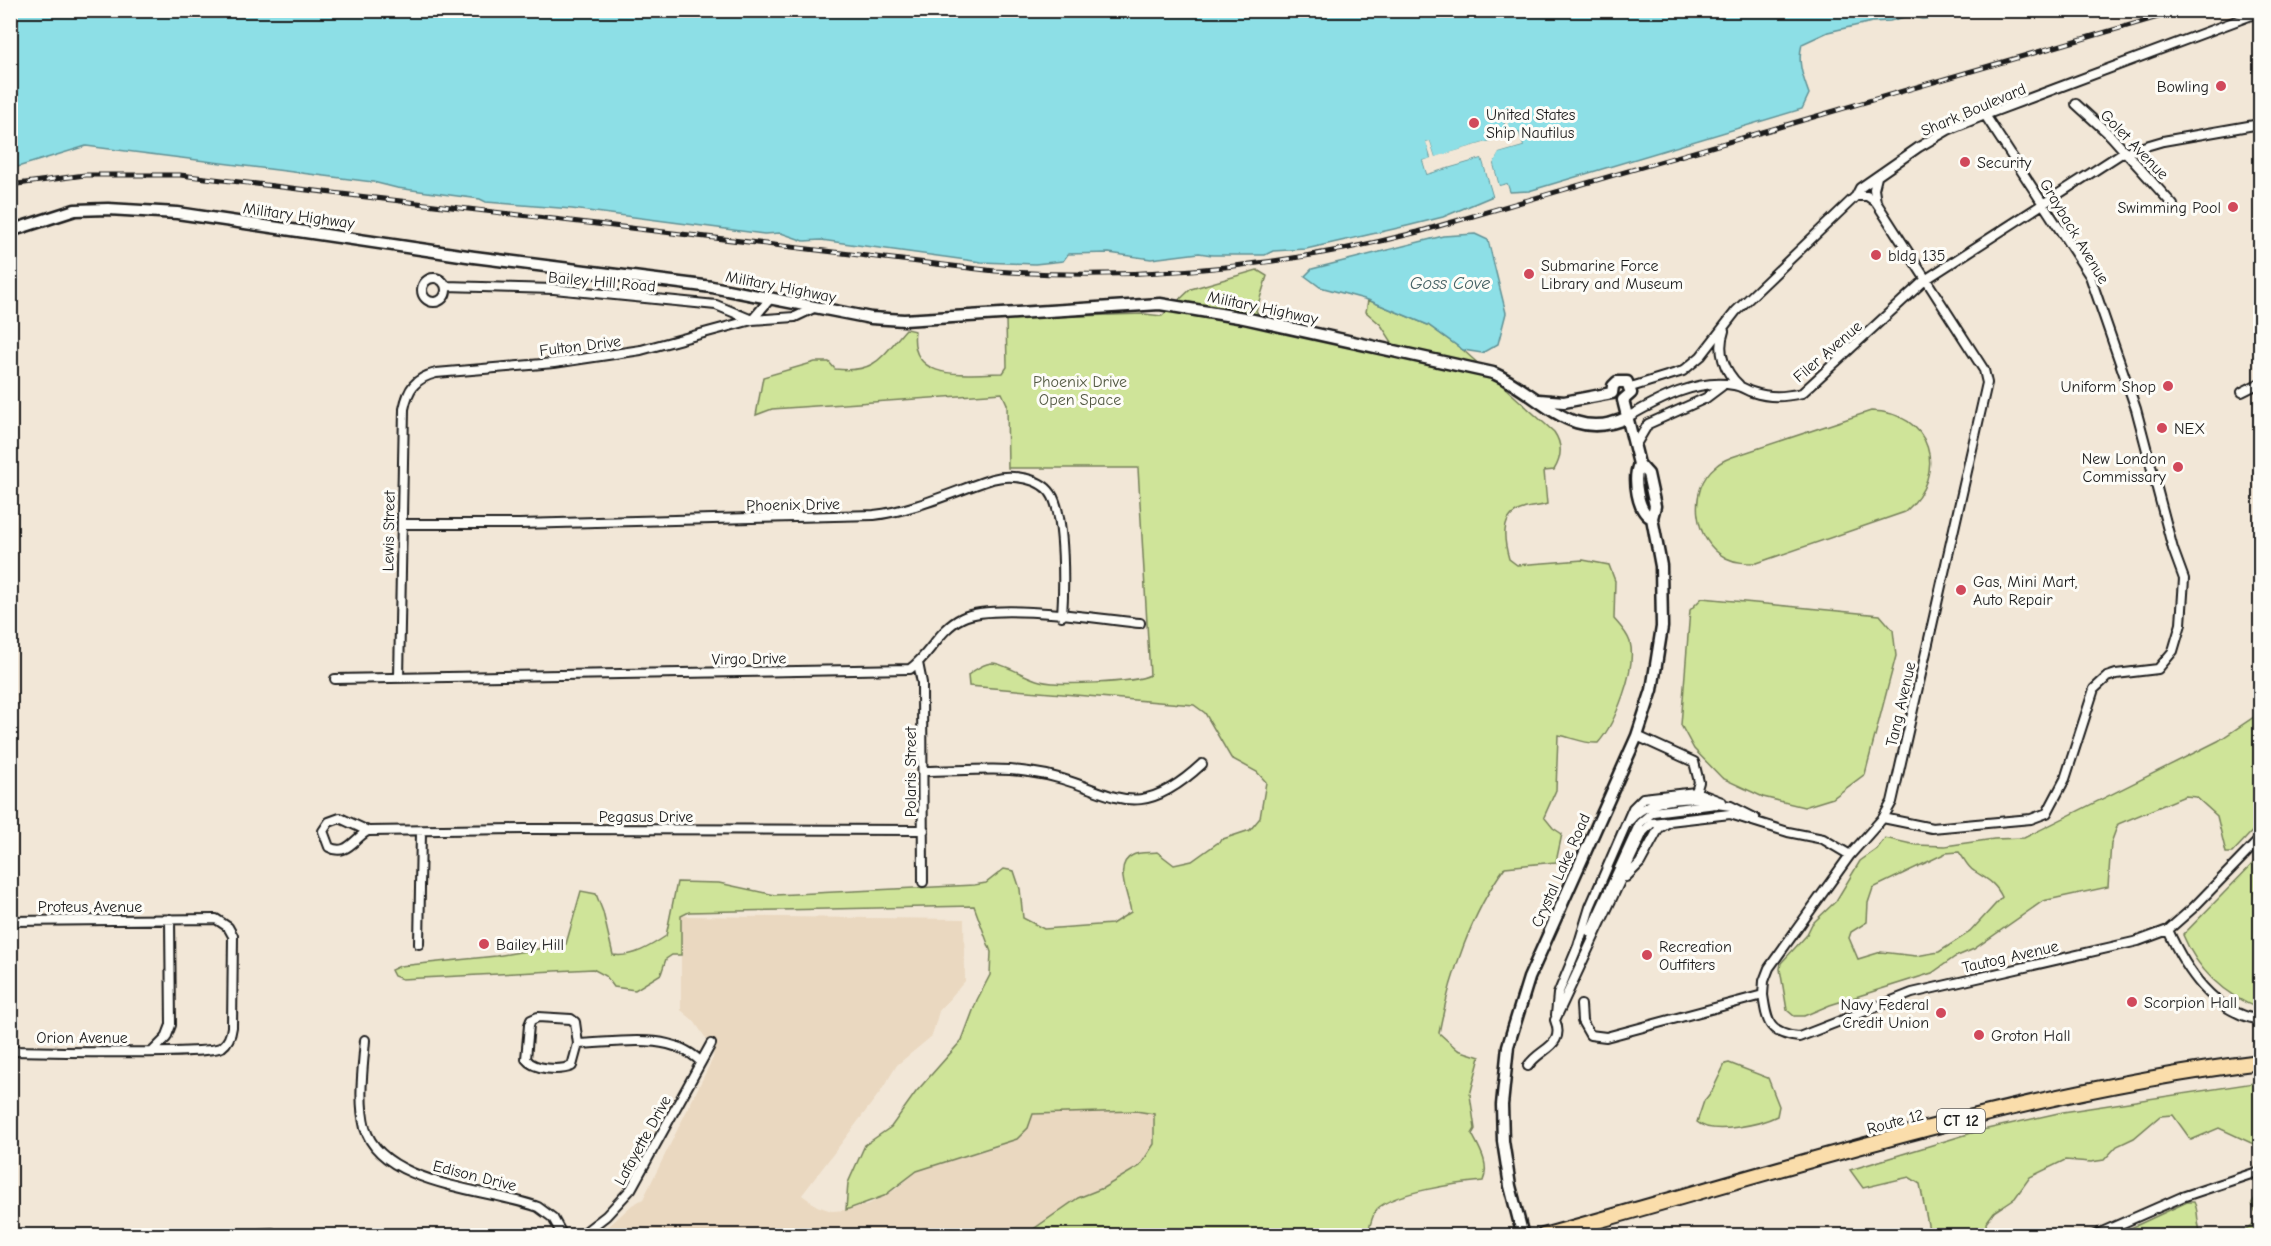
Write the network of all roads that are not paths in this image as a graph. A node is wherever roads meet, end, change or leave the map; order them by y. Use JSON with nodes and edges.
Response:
{"nodes":[{"id":1,"x":2232,"y":10,"type":"edge"},
{"id":2,"x":2260,"y":12,"type":"edge"},
{"id":3,"x":2236,"y":20,"type":"junction"},
{"id":4,"x":2076,"y":104,"type":"dead end"},
{"id":5,"x":1985,"y":116,"type":"junction"},
{"id":6,"x":2260,"y":124,"type":"edge"},
{"id":7,"x":2126,"y":152,"type":"junction"},
{"id":8,"x":1877,"y":177,"type":"junction"},
{"id":9,"x":1856,"y":196,"type":"junction"},
{"id":10,"x":1876,"y":202,"type":"junction"},
{"id":11,"x":2043,"y":204,"type":"junction"},
{"id":12,"x":2173,"y":206,"type":"dead end"},
{"id":13,"x":10,"y":231,"type":"edge"},
{"id":14,"x":1925,"y":280,"type":"junction"},
{"id":15,"x":446,"y":286,"type":"dead end"},
{"id":16,"x":770,"y":298,"type":"junction"},
{"id":17,"x":814,"y":308,"type":"junction"},
{"id":18,"x":752,"y":320,"type":"junction"},
{"id":19,"x":1726,"y":324,"type":"junction"},
{"id":20,"x":2260,"y":383,"type":"edge"},
{"id":21,"x":1722,"y":386,"type":"junction"},
{"id":22,"x":411,"y":387,"type":"joint"},
{"id":23,"x":1631,"y":387,"type":"junction"},
{"id":24,"x":1741,"y":387,"type":"junction"},
{"id":25,"x":2242,"y":392,"type":"dead end"},
{"id":26,"x":1612,"y":393,"type":"junction"},
{"id":27,"x":1538,"y":399,"type":"junction"},
{"id":28,"x":1623,"y":400,"type":"junction"},
{"id":29,"x":1628,"y":417,"type":"junction"},
{"id":30,"x":1635,"y":446,"type":"junction"},
{"id":31,"x":402,"y":524,"type":"junction"},
{"id":32,"x":1062,"y":616,"type":"junction"},
{"id":33,"x":1140,"y":623,"type":"dead end"},
{"id":34,"x":918,"y":663,"type":"junction"},
{"id":35,"x":399,"y":678,"type":"junction"},
{"id":36,"x":335,"y":679,"type":"dead end"},
{"id":37,"x":1636,"y":736,"type":"junction"},
{"id":38,"x":1202,"y":764,"type":"dead end"},
{"id":39,"x":924,"y":771,"type":"junction"},
{"id":40,"x":1696,"y":792,"type":"junction"},
{"id":41,"x":1714,"y":799,"type":"junction"},
{"id":42,"x":1731,"y":806,"type":"junction"},
{"id":43,"x":1883,"y":818,"type":"junction"},
{"id":44,"x":1776,"y":829,"type":"junction"},
{"id":45,"x":924,"y":830,"type":"junction"},
{"id":46,"x":368,"y":831,"type":"junction"},
{"id":47,"x":421,"y":832,"type":"junction"},
{"id":48,"x":1620,"y":834,"type":"junction"},
{"id":49,"x":2260,"y":839,"type":"edge"},
{"id":50,"x":1850,"y":855,"type":"junction"},
{"id":51,"x":923,"y":882,"type":"dead end"},
{"id":52,"x":170,"y":920,"type":"junction"},
{"id":53,"x":10,"y":921,"type":"edge"},
{"id":54,"x":2168,"y":930,"type":"junction"},
{"id":55,"x":419,"y":944,"type":"dead end"},
{"id":56,"x":1763,"y":995,"type":"junction"},
{"id":57,"x":1581,"y":1005,"type":"dead end"},
{"id":58,"x":1555,"y":1020,"type":"junction"},
{"id":59,"x":2260,"y":1020,"type":"edge"},
{"id":60,"x":365,"y":1041,"type":"dead end"},
{"id":61,"x":578,"y":1044,"type":"junction"},
{"id":62,"x":711,"y":1044,"type":"dead end"},
{"id":63,"x":10,"y":1051,"type":"edge"},
{"id":64,"x":153,"y":1051,"type":"junction"},
{"id":65,"x":700,"y":1061,"type":"junction"},
{"id":66,"x":2260,"y":1062,"type":"edge"},
{"id":67,"x":1528,"y":1066,"type":"dead end"},
{"id":68,"x":2260,"y":1171,"type":"edge"},
{"id":69,"x":272,"y":1233,"type":"dead end"},
{"id":70,"x":245,"y":1235,"type":"edge"},
{"id":71,"x":230,"y":1236,"type":"edge"},
{"id":72,"x":563,"y":1236,"type":"edge"},
{"id":73,"x":580,"y":1236,"type":"edge"},
{"id":74,"x":1523,"y":1236,"type":"edge"},
{"id":75,"x":1543,"y":1236,"type":"edge"},
{"id":76,"x":2093,"y":1236,"type":"edge"}],
"edges":[{"from":1,"to":3,"type":"street"},
{"from":2,"to":3,"type":"street","name":"Shark Boulevard"},
{"from":3,"to":5,"type":"street","name":"Shark Boulevard"},
{"from":4,"to":7,"type":"street","name":"Golet Avenue"},
{"from":5,"to":8,"type":"street","name":"Shark Boulevard"},
{"from":5,"to":11,"type":"street","name":"Grayback Avenue"},
{"from":6,"to":7,"type":"street","name":"Filer Avenue"},
{"from":7,"to":11,"type":"street","name":"Filer Avenue"},
{"from":7,"to":12,"type":"street","name":"Golet Avenue"},
{"from":8,"to":9,"type":"street","name":"Shark Boulevard"},
{"from":8,"to":10,"type":"street"},
{"from":9,"to":10,"type":"street"},
{"from":9,"to":19,"type":"street","name":"Shark Boulevard"},
{"from":10,"to":14,"type":"street","name":"Tang Avenue"},
{"from":11,"to":14,"type":"street","name":"Filer Avenue"},
{"from":11,"to":43,"type":"street","name":"Grayback Avenue"},
{"from":13,"to":16,"type":"street","name":"Military Highway"},
{"from":14,"to":24,"type":"street","name":"Filer Avenue"},
{"from":14,"to":43,"type":"street","name":"Tang Avenue"},
{"from":15,"to":18,"type":"street","name":"Bailey Hill Road"},
{"from":16,"to":17,"type":"street","name":"Military Highway"},
{"from":16,"to":18,"type":"street"},
{"from":17,"to":18,"type":"street","name":"Fulton Drive"},
{"from":17,"to":27,"type":"street","name":"Military Highway"},
{"from":18,"to":22,"type":"street","name":"Fulton Drive"},
{"from":19,"to":23,"type":"street","name":"Shark Boulevard"},
{"from":19,"to":24,"type":"street"},
{"from":20,"to":25,"type":"street"},
{"from":21,"to":24,"type":"street","name":"Filer Avenue"},
{"from":21,"to":29,"type":"street","name":"Filer Avenue"},
{"from":21,"to":30,"type":"street"},
{"from":22,"to":31,"type":"street","name":"Lewis Street"},
{"from":23,"to":26,"type":"street"},
{"from":23,"to":28,"type":"street"},
{"from":26,"to":27,"type":"street","name":"Military Highway"},
{"from":26,"to":28,"type":"street"},
{"from":27,"to":29,"type":"street","name":"Military Highway"},
{"from":28,"to":29,"type":"street","name":"Crystal Lake Road"},
{"from":29,"to":30,"type":"street","name":"Crystal Lake Road"},
{"from":30,"to":37,"type":"street","name":"Crystal Lake Road"},
{"from":31,"to":32,"type":"street","name":"Phoenix Drive"},
{"from":31,"to":35,"type":"street","name":"Lewis Street"},
{"from":32,"to":33,"type":"street"},
{"from":32,"to":34,"type":"street"},
{"from":34,"to":35,"type":"street","name":"Virgo Drive"},
{"from":34,"to":39,"type":"street","name":"Polaris Street"},
{"from":35,"to":36,"type":"street","name":"Virgo Drive"},
{"from":37,"to":40,"type":"street"},
{"from":37,"to":74,"type":"street","name":"Crystal Lake Road"},
{"from":38,"to":39,"type":"street"},
{"from":39,"to":45,"type":"street","name":"Polaris Street"},
{"from":40,"to":41,"type":"street"},
{"from":40,"to":48,"type":"street"},
{"from":41,"to":42,"type":"street"},
{"from":41,"to":48,"type":"street"},
{"from":42,"to":44,"type":"street"},
{"from":42,"to":58,"type":"street"},
{"from":43,"to":50,"type":"street","name":"Tang Avenue"},
{"from":44,"to":50,"type":"street"},
{"from":44,"to":58,"type":"street"},
{"from":45,"to":47,"type":"street","name":"Pegasus Drive"},
{"from":45,"to":51,"type":"street","name":"Polaris Street"},
{"from":46,"to":46,"type":"street","name":"Pegasus Drive"},
{"from":46,"to":47,"type":"street","name":"Pegasus Drive"},
{"from":47,"to":55,"type":"street"},
{"from":48,"to":58,"type":"street"},
{"from":49,"to":54,"type":"street","name":"Tautog Avenue"},
{"from":50,"to":56,"type":"street","name":"Tang Avenue"},
{"from":52,"to":53,"type":"street","name":"Proteus Avenue"},
{"from":52,"to":64,"type":"street"},
{"from":52,"to":64,"type":"street","name":"Proteus Avenue"},
{"from":54,"to":56,"type":"street","name":"Tautog Avenue"},
{"from":54,"to":59,"type":"street"},
{"from":56,"to":57,"type":"street"},
{"from":58,"to":67,"type":"street"},
{"from":60,"to":72,"type":"street","name":"Edison Drive"},
{"from":61,"to":61,"type":"street"},
{"from":61,"to":65,"type":"street"},
{"from":62,"to":65,"type":"street","name":"Lafayette Drive"},
{"from":63,"to":64,"type":"street","name":"Orion Avenue"},
{"from":65,"to":73,"type":"street","name":"Lafayette Drive"},
{"from":66,"to":75,"type":"highway","name":"Route 12","number":"CT 12"},
{"from":68,"to":76,"type":"street"},
{"from":69,"to":70,"type":"street"},
{"from":70,"to":71,"type":"street"}]}
